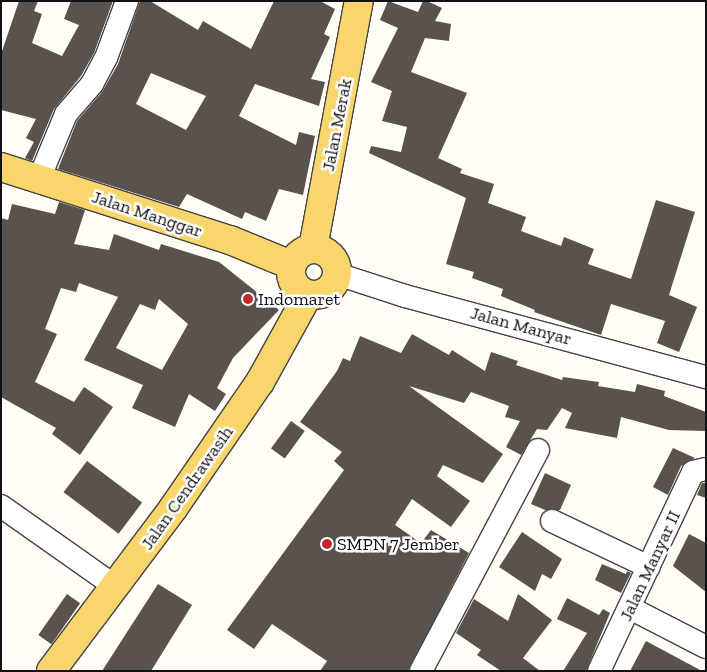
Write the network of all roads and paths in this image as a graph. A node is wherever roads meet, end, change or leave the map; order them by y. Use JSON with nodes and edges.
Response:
{"nodes":[{"id":1,"x":127,"y":1,"type":"edge"},
{"id":2,"x":359,"y":1,"type":"edge"},
{"id":3,"x":1,"y":167,"type":"edge"},
{"id":4,"x":39,"y":179,"type":"junction"},
{"id":5,"x":313,"y":248,"type":"junction"},
{"id":6,"x":291,"y":265,"type":"junction"},
{"id":7,"x":337,"y":274,"type":"junction"},
{"id":8,"x":308,"y":295,"type":"junction"},
{"id":9,"x":706,"y":377,"type":"edge"},
{"id":10,"x":538,"y":450,"type":"dead end"},
{"id":11,"x":706,"y":468,"type":"edge"},
{"id":12,"x":1,"y":506,"type":"edge"},
{"id":13,"x":552,"y":521,"type":"dead end"},
{"id":14,"x":649,"y":567,"type":"junction"},
{"id":15,"x":116,"y":587,"type":"junction"},
{"id":16,"x":630,"y":608,"type":"junction"},
{"id":17,"x":706,"y":647,"type":"edge"},
{"id":18,"x":50,"y":671,"type":"edge"},
{"id":19,"x":421,"y":671,"type":"edge"},
{"id":20,"x":599,"y":671,"type":"edge"}],
"edges":[{"from":1,"to":4,"type":"street"},
{"from":2,"to":5,"type":"main road","name":"Jalan Merak"},
{"from":3,"to":4,"type":"main road","name":"Jalan Manggar"},
{"from":4,"to":6,"type":"main road","name":"Jalan Manggar"},
{"from":5,"to":6,"type":"main road"},
{"from":5,"to":7,"type":"main road"},
{"from":6,"to":8,"type":"main road"},
{"from":7,"to":8,"type":"main road"},
{"from":7,"to":9,"type":"street","name":"Jalan Manyar"},
{"from":8,"to":15,"type":"main road","name":"Jalan Cendrawasih"},
{"from":10,"to":19,"type":"street"},
{"from":11,"to":14,"type":"street","name":"Jalan Manyar II"},
{"from":12,"to":15,"type":"street"},
{"from":13,"to":14,"type":"street"},
{"from":14,"to":16,"type":"street","name":"Jalan Manyar II"},
{"from":15,"to":18,"type":"main road","name":"Jalan Cendrawasih"},
{"from":16,"to":17,"type":"street"},
{"from":16,"to":20,"type":"street","name":"Jalan Manyar II"}]}
